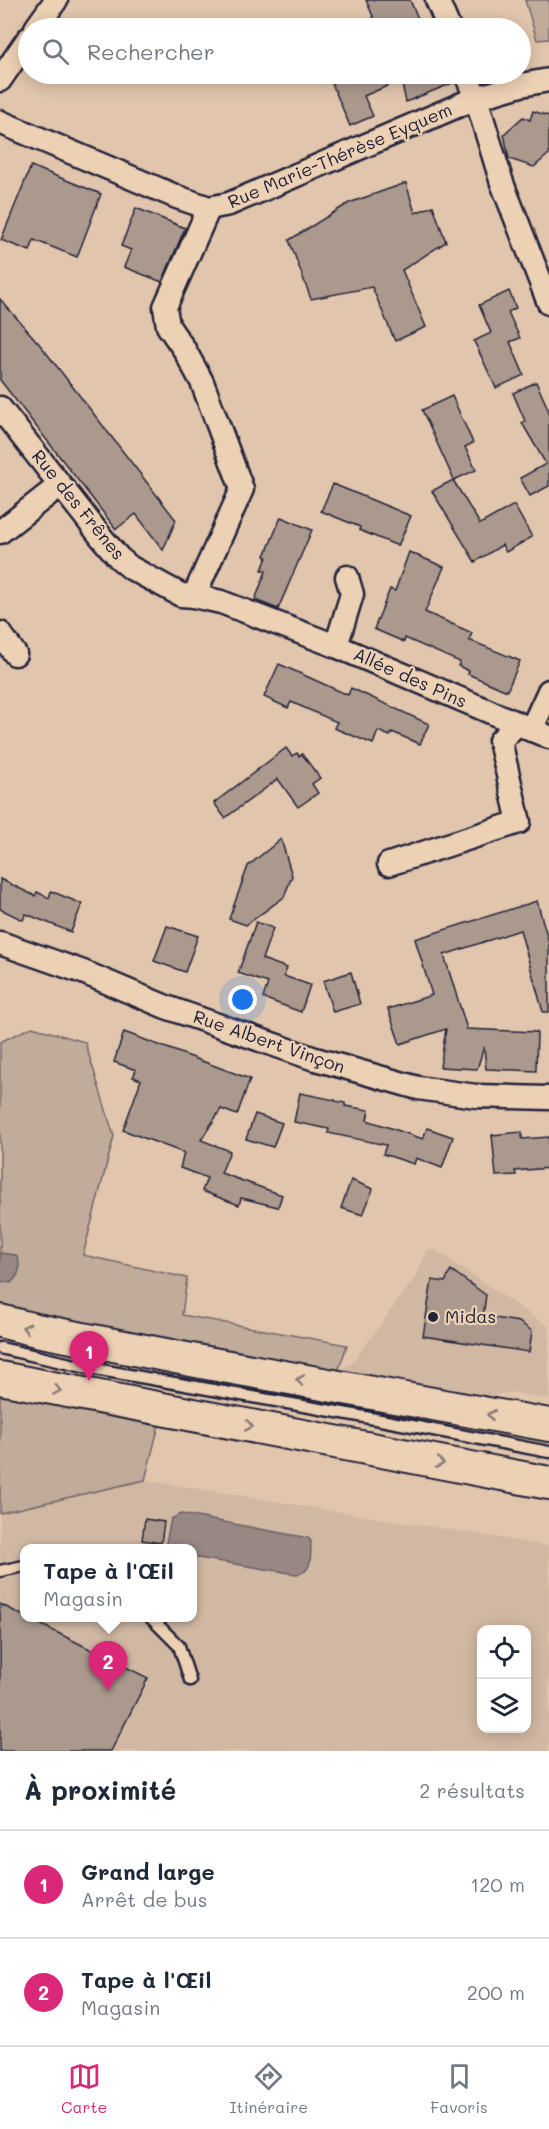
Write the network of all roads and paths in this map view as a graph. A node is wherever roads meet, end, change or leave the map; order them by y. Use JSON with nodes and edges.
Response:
{"nodes":[{"id":1,"x":56,"y":0,"type":"edge"},
{"id":2,"x":437,"y":0,"type":"edge"},
{"id":3,"x":43,"y":18,"type":"edge"},
{"id":4,"x":445,"y":18,"type":"edge"},
{"id":5,"x":18,"y":54,"type":"edge"},
{"id":6,"x":0,"y":80,"type":"edge"},
{"id":7,"x":549,"y":80,"type":"edge"},
{"id":8,"x":531,"y":83,"type":"edge"},
{"id":9,"x":470,"y":84,"type":"edge"},
{"id":10,"x":527,"y":84,"type":"edge"},
{"id":11,"x":476,"y":98,"type":"junction"},
{"id":12,"x":0,"y":122,"type":"edge"},
{"id":13,"x":209,"y":208,"type":"junction"},
{"id":14,"x":549,"y":303,"type":"edge"},
{"id":15,"x":0,"y":408,"type":"edge"},
{"id":16,"x":60,"y":485,"type":"junction"},
{"id":17,"x":0,"y":532,"type":"edge"},
{"id":18,"x":347,"y":577,"type":"dead end"},
{"id":19,"x":194,"y":596,"type":"junction"},
{"id":20,"x":0,"y":633,"type":"edge"},
{"id":21,"x":336,"y":646,"type":"junction"},
{"id":22,"x":15,"y":654,"type":"dead end"},
{"id":23,"x":549,"y":691,"type":"edge"},
{"id":24,"x":532,"y":731,"type":"edge"},
{"id":25,"x":389,"y":864,"type":"dead end"},
{"id":26,"x":0,"y":943,"type":"edge"},
{"id":27,"x":549,"y":1098,"type":"edge"},
{"id":28,"x":0,"y":1321,"type":"edge"},
{"id":29,"x":0,"y":1348,"type":"edge"},
{"id":30,"x":0,"y":1378,"type":"edge"},
{"id":31,"x":549,"y":1425,"type":"edge"},
{"id":32,"x":549,"y":1452,"type":"edge"},
{"id":33,"x":549,"y":1483,"type":"edge"},
{"id":34,"x":20,"y":1567,"type":"edge"},
{"id":35,"x":0,"y":1570,"type":"edge"},
{"id":36,"x":157,"y":1622,"type":"edge"},
{"id":37,"x":190,"y":1680,"type":"dead end"}],
"edges":[{"from":1,"to":3,"type":"street"},
{"from":2,"to":4,"type":"street"},
{"from":5,"to":6,"type":"street"},
{"from":7,"to":8,"type":"street","name":"Rue Marie-Thérèse Eyquem"},
{"from":9,"to":11,"type":"street"},
{"from":10,"to":11,"type":"street","name":"Rue Marie-Thérèse Eyquem"},
{"from":11,"to":13,"type":"street","name":"Rue Marie-Thérèse Eyquem"},
{"from":11,"to":14,"type":"street"},
{"from":12,"to":13,"type":"street","name":"Rue Marie-Thérèse Eyquem"},
{"from":13,"to":19,"type":"street"},
{"from":15,"to":16,"type":"street","name":"Rue des Frênes"},
{"from":16,"to":17,"type":"street"},
{"from":16,"to":19,"type":"street","name":"Rue des Frênes"},
{"from":18,"to":21,"type":"street","name":"Allée des Pins"},
{"from":19,"to":21,"type":"street","name":"Rue des Frênes"},
{"from":20,"to":22,"type":"street"},
{"from":21,"to":24,"type":"street","name":"Allée des Pins"},
{"from":23,"to":24,"type":"street"},
{"from":24,"to":25,"type":"street"},
{"from":26,"to":27,"type":"street","name":"Rue Albert Vinçon"},
{"from":31,"to":28,"type":"main road","one_way":true},
{"from":29,"to":32,"type":"lane"},
{"from":30,"to":33,"type":"main road","one_way":true},
{"from":34,"to":35,"type":"lane"},
{"from":36,"to":37,"type":"lane"}]}
